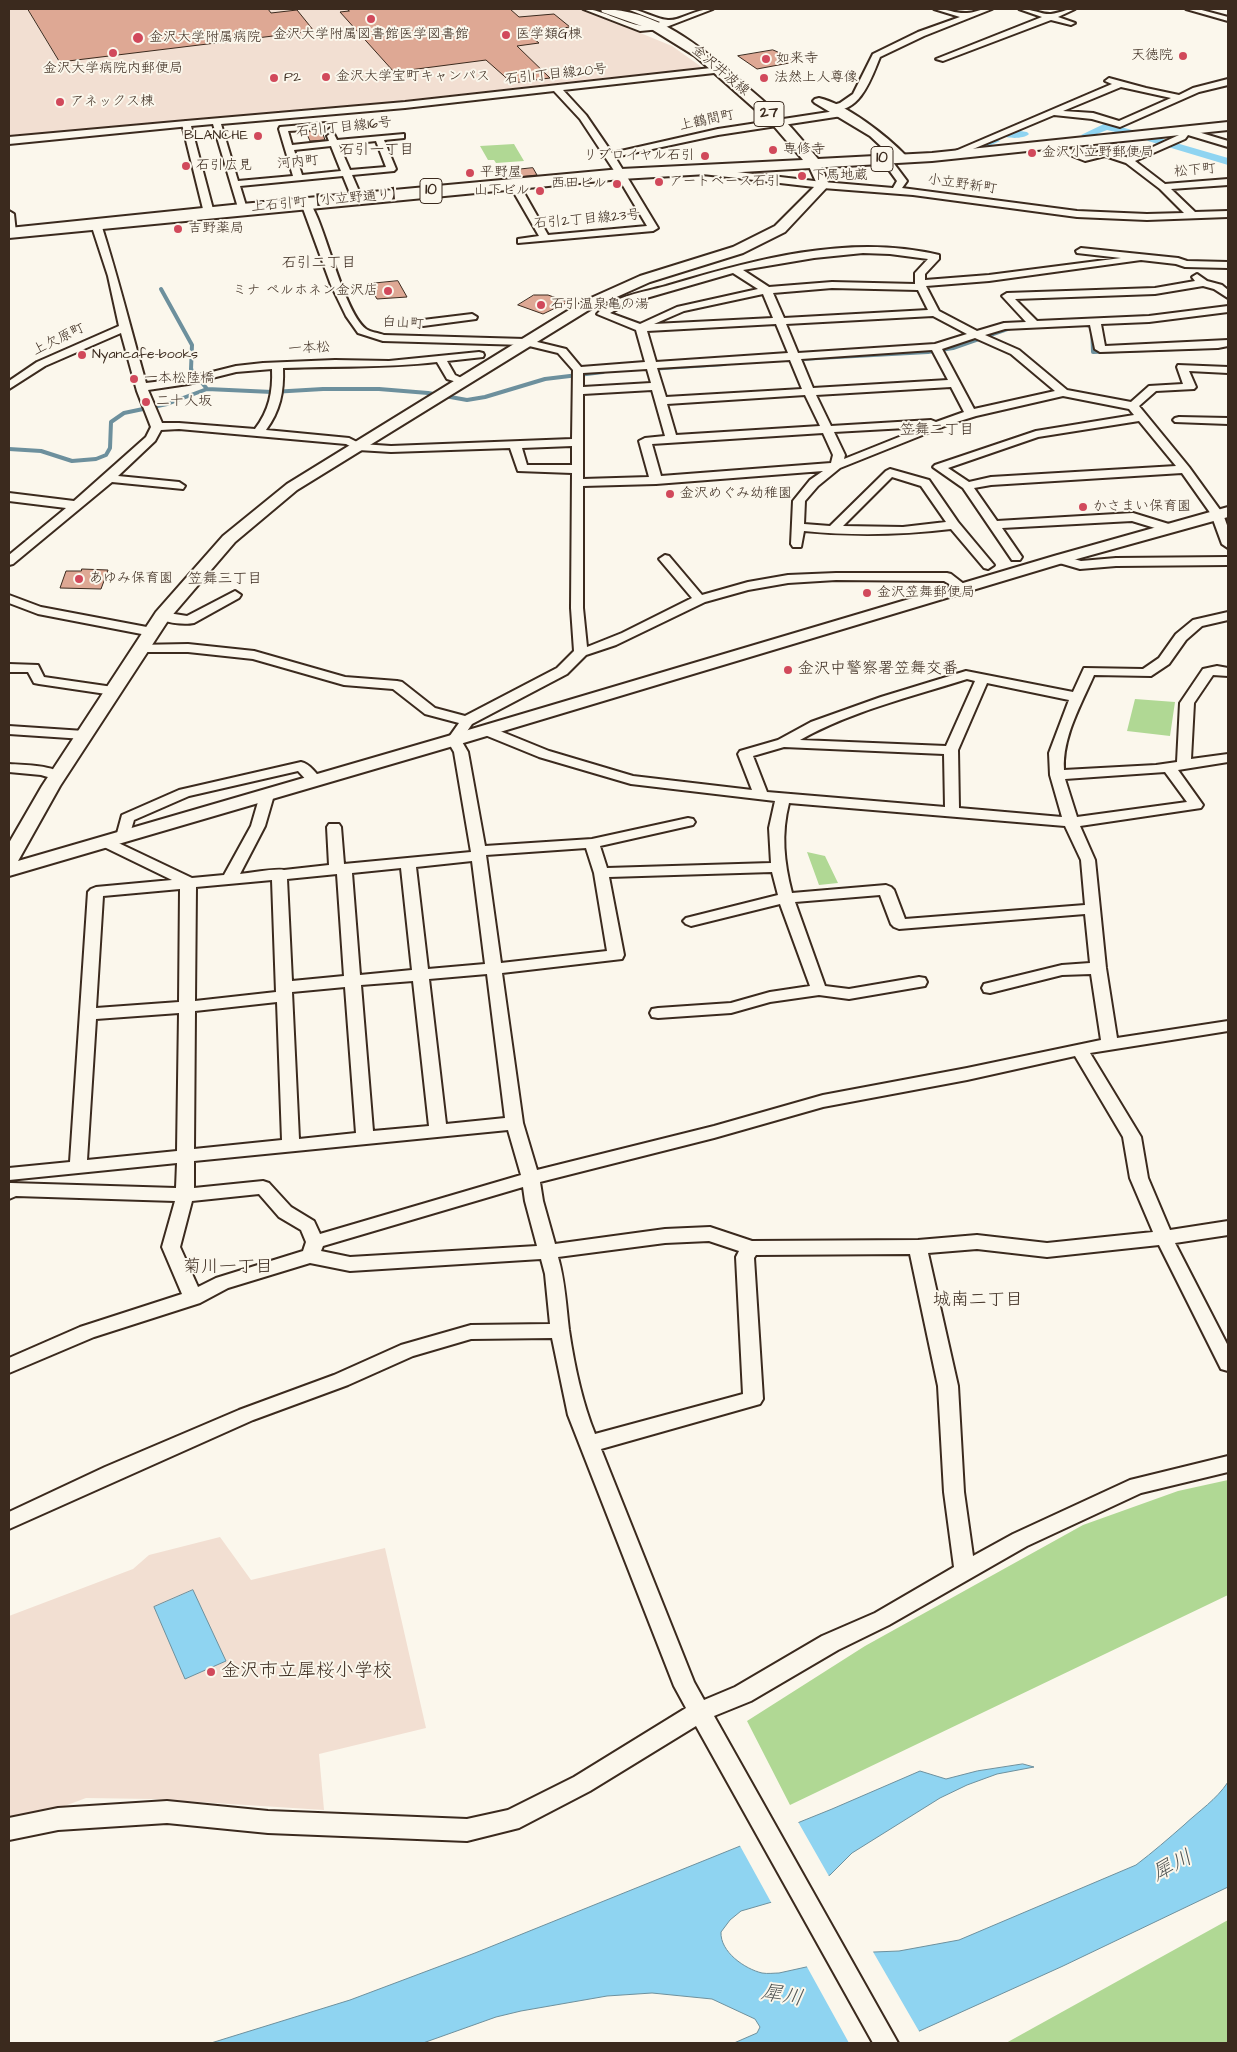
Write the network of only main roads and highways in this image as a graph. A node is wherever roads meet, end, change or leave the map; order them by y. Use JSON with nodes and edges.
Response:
{"nodes":[{"id":1,"x":607,"y":9,"type":"edge"},
{"id":2,"x":1221,"y":125,"type":"edge"},
{"id":3,"x":813,"y":162,"type":"junction"},
{"id":4,"x":10,"y":233,"type":"edge"}],
"edges":[{"from":1,"to":3,"type":"main road","name":"金沢井波線","number":"27"},
{"from":2,"to":3,"type":"main road","number":"10"},
{"from":3,"to":4,"type":"main road","name":"上石引町【小立野通り】","number":"10"}]}
